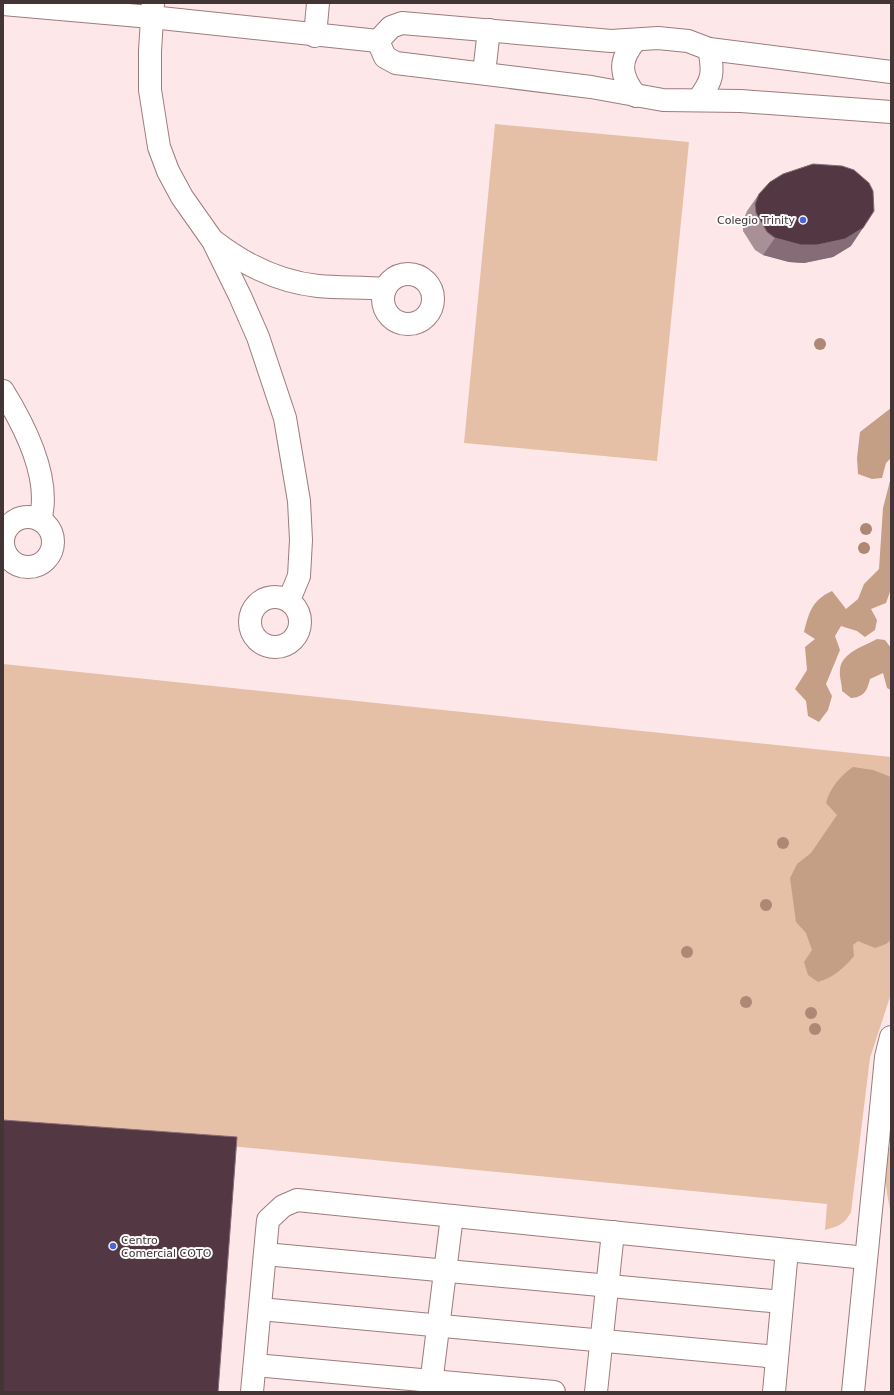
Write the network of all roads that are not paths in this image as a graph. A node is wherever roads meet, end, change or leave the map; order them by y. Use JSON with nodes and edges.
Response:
{"nodes":[{"id":1,"x":318,"y":3,"type":"edge"},
{"id":2,"x":3,"y":4,"type":"edge"},
{"id":3,"x":152,"y":10,"type":"edge"},
{"id":4,"x":489,"y":30,"type":"junction"},
{"id":5,"x":315,"y":36,"type":"junction"},
{"id":6,"x":378,"y":41,"type":"junction"},
{"id":7,"x":635,"y":41,"type":"junction"},
{"id":8,"x":709,"y":49,"type":"junction"},
{"id":9,"x":891,"y":72,"type":"edge"},
{"id":10,"x":484,"y":73,"type":"junction"},
{"id":11,"x":636,"y":96,"type":"junction"},
{"id":12,"x":698,"y":100,"type":"junction"},
{"id":13,"x":891,"y":112,"type":"edge"},
{"id":14,"x":213,"y":241,"type":"junction"},
{"id":15,"x":385,"y":289,"type":"dead end"},
{"id":16,"x":3,"y":391,"type":"edge"},
{"id":17,"x":40,"y":520,"type":"dead end"},
{"id":18,"x":289,"y":600,"type":"dead end"},
{"id":19,"x":891,"y":1037,"type":"edge"},
{"id":20,"x":886,"y":1109,"type":"edge"},
{"id":21,"x":452,"y":1216,"type":"junction"},
{"id":22,"x":613,"y":1232,"type":"junction"},
{"id":23,"x":786,"y":1250,"type":"junction"},
{"id":24,"x":265,"y":1254,"type":"junction"},
{"id":25,"x":866,"y":1258,"type":"junction"},
{"id":26,"x":445,"y":1271,"type":"junction"},
{"id":27,"x":607,"y":1285,"type":"junction"},
{"id":28,"x":782,"y":1302,"type":"junction"},
{"id":29,"x":260,"y":1309,"type":"junction"},
{"id":30,"x":439,"y":1325,"type":"junction"},
{"id":31,"x":600,"y":1340,"type":"junction"},
{"id":32,"x":777,"y":1357,"type":"junction"},
{"id":33,"x":255,"y":1364,"type":"junction"},
{"id":34,"x":431,"y":1386,"type":"edge"},
{"id":35,"x":252,"y":1392,"type":"edge"},
{"id":36,"x":554,"y":1392,"type":"edge"},
{"id":37,"x":596,"y":1392,"type":"edge"},
{"id":38,"x":774,"y":1392,"type":"edge"},
{"id":39,"x":854,"y":1392,"type":"edge"}],
"edges":[{"from":1,"to":5,"type":"street"},
{"from":2,"to":3,"type":"street"},
{"from":3,"to":5,"type":"street"},
{"from":3,"to":14,"type":"street"},
{"from":4,"to":6,"type":"street"},
{"from":4,"to":7,"type":"street"},
{"from":4,"to":10,"type":"street"},
{"from":5,"to":6,"type":"street"},
{"from":6,"to":10,"type":"street"},
{"from":7,"to":8,"type":"street"},
{"from":7,"to":11,"type":"street"},
{"from":8,"to":9,"type":"street"},
{"from":8,"to":12,"type":"street"},
{"from":10,"to":11,"type":"street"},
{"from":11,"to":12,"type":"street"},
{"from":12,"to":13,"type":"street"},
{"from":14,"to":15,"type":"street"},
{"from":14,"to":18,"type":"street"},
{"from":16,"to":17,"type":"street"},
{"from":19,"to":20,"type":"street"},
{"from":20,"to":25,"type":"street"},
{"from":21,"to":22,"type":"street"},
{"from":21,"to":24,"type":"street"},
{"from":21,"to":26,"type":"street"},
{"from":22,"to":23,"type":"street"},
{"from":22,"to":27,"type":"street"},
{"from":23,"to":25,"type":"street"},
{"from":23,"to":28,"type":"street"},
{"from":24,"to":26,"type":"street"},
{"from":24,"to":29,"type":"street"},
{"from":25,"to":39,"type":"street"},
{"from":26,"to":27,"type":"street"},
{"from":26,"to":30,"type":"street"},
{"from":27,"to":28,"type":"street"},
{"from":27,"to":31,"type":"street"},
{"from":28,"to":32,"type":"street"},
{"from":29,"to":30,"type":"street"},
{"from":29,"to":33,"type":"street"},
{"from":30,"to":31,"type":"street"},
{"from":30,"to":34,"type":"street"},
{"from":31,"to":32,"type":"street"},
{"from":31,"to":37,"type":"street"},
{"from":32,"to":38,"type":"street"},
{"from":33,"to":34,"type":"street"},
{"from":33,"to":35,"type":"street"},
{"from":34,"to":36,"type":"street"}]}
